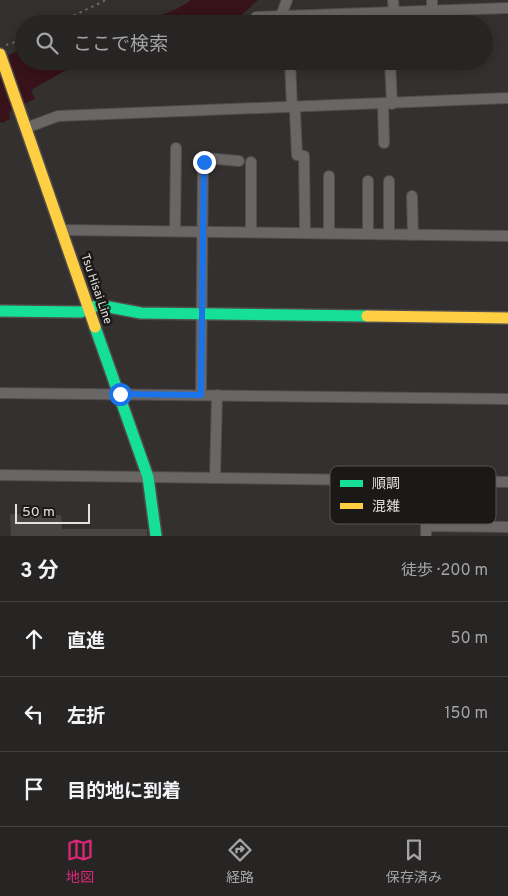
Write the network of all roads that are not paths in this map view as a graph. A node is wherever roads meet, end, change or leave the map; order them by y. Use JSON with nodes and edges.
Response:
{"nodes":[{"id":1,"x":286,"y":0,"type":"edge"},
{"id":2,"x":393,"y":0,"type":"edge"},
{"id":3,"x":432,"y":5,"type":"edge"},
{"id":4,"x":508,"y":8,"type":"edge"},
{"id":5,"x":391,"y":12,"type":"junction"},
{"id":6,"x":285,"y":15,"type":"edge"},
{"id":7,"x":338,"y":15,"type":"edge"},
{"id":8,"x":390,"y":15,"type":"edge"},
{"id":9,"x":0,"y":54,"type":"edge"},
{"id":10,"x":290,"y":70,"type":"edge"},
{"id":11,"x":389,"y":70,"type":"edge"},
{"id":12,"x":508,"y":98,"type":"edge"},
{"id":13,"x":387,"y":104,"type":"junction"},
{"id":14,"x":292,"y":107,"type":"junction"},
{"id":15,"x":25,"y":125,"type":"junction"},
{"id":16,"x":384,"y":143,"type":"dead end"},
{"id":17,"x":176,"y":148,"type":"dead end"},
{"id":18,"x":239,"y":160,"type":"dead end"},
{"id":19,"x":251,"y":162,"type":"dead end"},
{"id":20,"x":329,"y":176,"type":"dead end"},
{"id":21,"x":368,"y":181,"type":"dead end"},
{"id":22,"x":389,"y":181,"type":"dead end"},
{"id":23,"x":412,"y":196,"type":"dead end"},
{"id":24,"x":61,"y":230,"type":"junction"},
{"id":25,"x":176,"y":231,"type":"junction"},
{"id":26,"x":203,"y":232,"type":"junction"},
{"id":27,"x":251,"y":232,"type":"junction"},
{"id":28,"x":305,"y":233,"type":"junction"},
{"id":29,"x":328,"y":233,"type":"junction"},
{"id":30,"x":368,"y":234,"type":"junction"},
{"id":31,"x":389,"y":234,"type":"junction"},
{"id":32,"x":413,"y":235,"type":"junction"},
{"id":33,"x":508,"y":236,"type":"edge"},
{"id":34,"x":88,"y":309,"type":"junction"},
{"id":35,"x":0,"y":310,"type":"edge"},
{"id":36,"x":202,"y":314,"type":"junction"},
{"id":37,"x":508,"y":318,"type":"edge"},
{"id":38,"x":0,"y":393,"type":"edge"},
{"id":39,"x":120,"y":394,"type":"junction"},
{"id":40,"x":201,"y":395,"type":"junction"},
{"id":41,"x":218,"y":395,"type":"junction"},
{"id":42,"x":508,"y":399,"type":"edge"},
{"id":43,"x":0,"y":475,"type":"edge"},
{"id":44,"x":148,"y":477,"type":"junction"},
{"id":45,"x":215,"y":478,"type":"junction"},
{"id":46,"x":330,"y":479,"type":"edge"},
{"id":47,"x":508,"y":527,"type":"edge"},
{"id":48,"x":426,"y":531,"type":"edge"},
{"id":49,"x":156,"y":536,"type":"edge"}],
"edges":[{"from":1,"to":6,"type":"street"},
{"from":2,"to":5,"type":"street"},
{"from":3,"to":4,"type":"street"},
{"from":3,"to":5,"type":"street"},
{"from":5,"to":7,"type":"street"},
{"from":5,"to":8,"type":"street"},
{"from":9,"to":15,"type":"street","name":"Tsu Hisai Line"},
{"from":10,"to":14,"type":"street"},
{"from":11,"to":13,"type":"street"},
{"from":12,"to":13,"type":"street"},
{"from":13,"to":14,"type":"street"},
{"from":13,"to":16,"type":"street"},
{"from":14,"to":15,"type":"street"},
{"from":14,"to":28,"type":"street"},
{"from":15,"to":24,"type":"street","name":"Tsu Hisai Line"},
{"from":17,"to":25,"type":"street"},
{"from":18,"to":26,"type":"street"},
{"from":19,"to":27,"type":"street"},
{"from":20,"to":29,"type":"street"},
{"from":21,"to":30,"type":"street"},
{"from":22,"to":31,"type":"street"},
{"from":23,"to":32,"type":"street"},
{"from":24,"to":25,"type":"street"},
{"from":24,"to":34,"type":"street","name":"Tsu Hisai Line"},
{"from":25,"to":26,"type":"street"},
{"from":26,"to":27,"type":"street"},
{"from":26,"to":36,"type":"street"},
{"from":27,"to":28,"type":"street"},
{"from":28,"to":29,"type":"street"},
{"from":29,"to":30,"type":"street"},
{"from":30,"to":31,"type":"street"},
{"from":31,"to":32,"type":"street"},
{"from":32,"to":33,"type":"street"},
{"from":34,"to":35,"type":"street"},
{"from":34,"to":36,"type":"street"},
{"from":34,"to":39,"type":"street","name":"Tsu Hisai Line"},
{"from":36,"to":37,"type":"street"},
{"from":36,"to":40,"type":"street"},
{"from":38,"to":39,"type":"street"},
{"from":39,"to":40,"type":"street"},
{"from":39,"to":44,"type":"street","name":"Tsu Hisai Line"},
{"from":40,"to":41,"type":"street"},
{"from":41,"to":42,"type":"street"},
{"from":41,"to":45,"type":"street"},
{"from":43,"to":44,"type":"street"},
{"from":44,"to":45,"type":"street"},
{"from":44,"to":49,"type":"street","name":"Tsu Hisai Line"},
{"from":45,"to":46,"type":"street"},
{"from":47,"to":48,"type":"street"}]}
